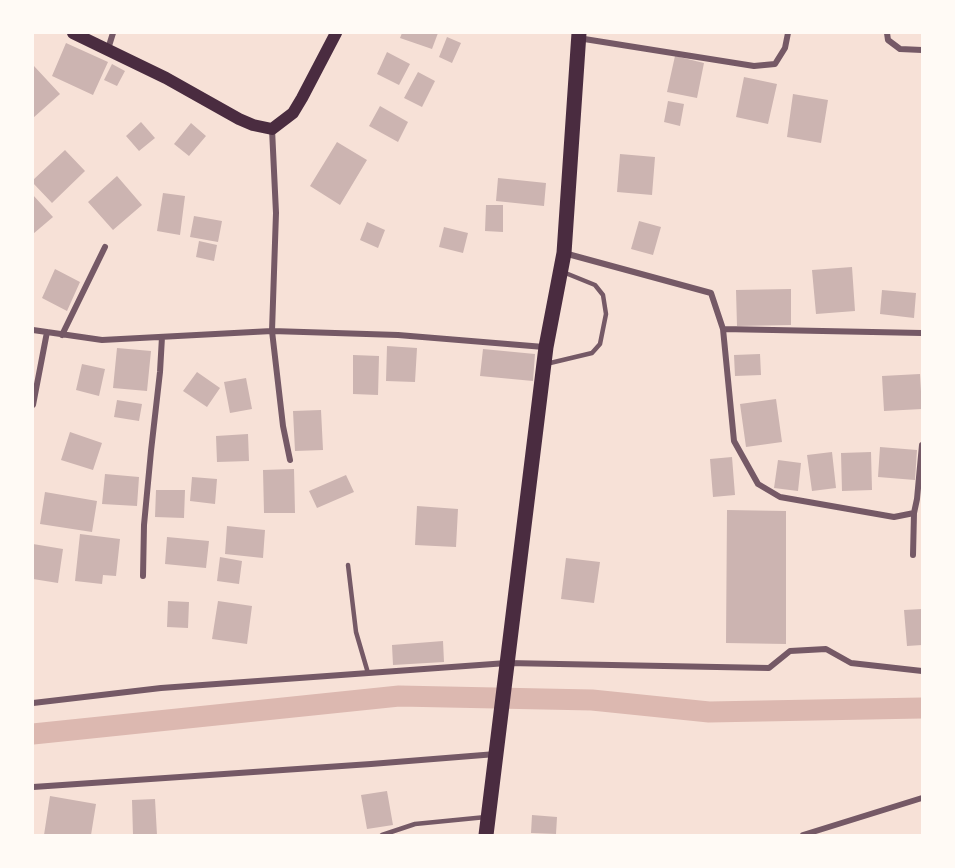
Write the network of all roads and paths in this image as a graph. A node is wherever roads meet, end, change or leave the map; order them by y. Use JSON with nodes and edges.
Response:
{"nodes":[{"id":1,"x":73,"y":33,"type":"edge"},
{"id":2,"x":114,"y":33,"type":"edge"},
{"id":3,"x":336,"y":33,"type":"edge"},
{"id":4,"x":788,"y":33,"type":"edge"},
{"id":5,"x":887,"y":33,"type":"edge"},
{"id":6,"x":579,"y":35,"type":"edge"},
{"id":7,"x":108,"y":50,"type":"junction"},
{"id":8,"x":922,"y":50,"type":"edge"},
{"id":9,"x":272,"y":129,"type":"junction"},
{"id":10,"x":105,"y":247,"type":"dead end"},
{"id":11,"x":564,"y":253,"type":"junction"},
{"id":12,"x":561,"y":271,"type":"junction"},
{"id":13,"x":723,"y":329,"type":"junction"},
{"id":14,"x":33,"y":330,"type":"edge"},
{"id":15,"x":272,"y":331,"type":"junction"},
{"id":16,"x":47,"y":332,"type":"junction"},
{"id":17,"x":922,"y":333,"type":"edge"},
{"id":18,"x":62,"y":334,"type":"junction"},
{"id":19,"x":162,"y":337,"type":"junction"},
{"id":20,"x":546,"y":347,"type":"junction"},
{"id":21,"x":544,"y":364,"type":"junction"},
{"id":22,"x":33,"y":405,"type":"edge"},
{"id":23,"x":922,"y":445,"type":"edge"},
{"id":24,"x":290,"y":460,"type":"dead end"},
{"id":25,"x":914,"y":513,"type":"junction"},
{"id":26,"x":913,"y":555,"type":"dead end"},
{"id":27,"x":348,"y":565,"type":"dead end"},
{"id":28,"x":143,"y":576,"type":"dead end"},
{"id":29,"x":507,"y":663,"type":"junction"},
{"id":30,"x":922,"y":671,"type":"edge"},
{"id":31,"x":369,"y":673,"type":"junction"},
{"id":32,"x":33,"y":703,"type":"edge"},
{"id":33,"x":497,"y":754,"type":"junction"},
{"id":34,"x":33,"y":787,"type":"edge"},
{"id":35,"x":922,"y":798,"type":"edge"},
{"id":36,"x":488,"y":817,"type":"junction"},
{"id":37,"x":382,"y":835,"type":"edge"},
{"id":38,"x":486,"y":835,"type":"edge"},
{"id":39,"x":803,"y":835,"type":"edge"}],
"edges":[{"from":1,"to":7,"type":"main road"},
{"from":2,"to":7,"type":"street"},
{"from":3,"to":9,"type":"main road"},
{"from":4,"to":6,"type":"street"},
{"from":5,"to":8,"type":"street"},
{"from":6,"to":11,"type":"main road"},
{"from":7,"to":9,"type":"main road"},
{"from":9,"to":15,"type":"street"},
{"from":10,"to":18,"type":"street"},
{"from":11,"to":12,"type":"main road"},
{"from":11,"to":13,"type":"street"},
{"from":12,"to":20,"type":"main road"},
{"from":12,"to":21,"type":"lane"},
{"from":13,"to":17,"type":"street"},
{"from":13,"to":25,"type":"street"},
{"from":14,"to":16,"type":"street"},
{"from":15,"to":19,"type":"street"},
{"from":15,"to":20,"type":"street"},
{"from":15,"to":24,"type":"street"},
{"from":16,"to":18,"type":"street"},
{"from":16,"to":22,"type":"street"},
{"from":18,"to":19,"type":"street"},
{"from":19,"to":28,"type":"street"},
{"from":20,"to":21,"type":"main road"},
{"from":21,"to":29,"type":"main road"},
{"from":23,"to":25,"type":"street"},
{"from":25,"to":26,"type":"street"},
{"from":27,"to":31,"type":"lane"},
{"from":29,"to":30,"type":"street"},
{"from":29,"to":31,"type":"street"},
{"from":29,"to":33,"type":"main road"},
{"from":31,"to":32,"type":"street"},
{"from":33,"to":34,"type":"street"},
{"from":33,"to":36,"type":"main road"},
{"from":35,"to":39,"type":"street"},
{"from":36,"to":37,"type":"lane"},
{"from":36,"to":38,"type":"main road"}]}
